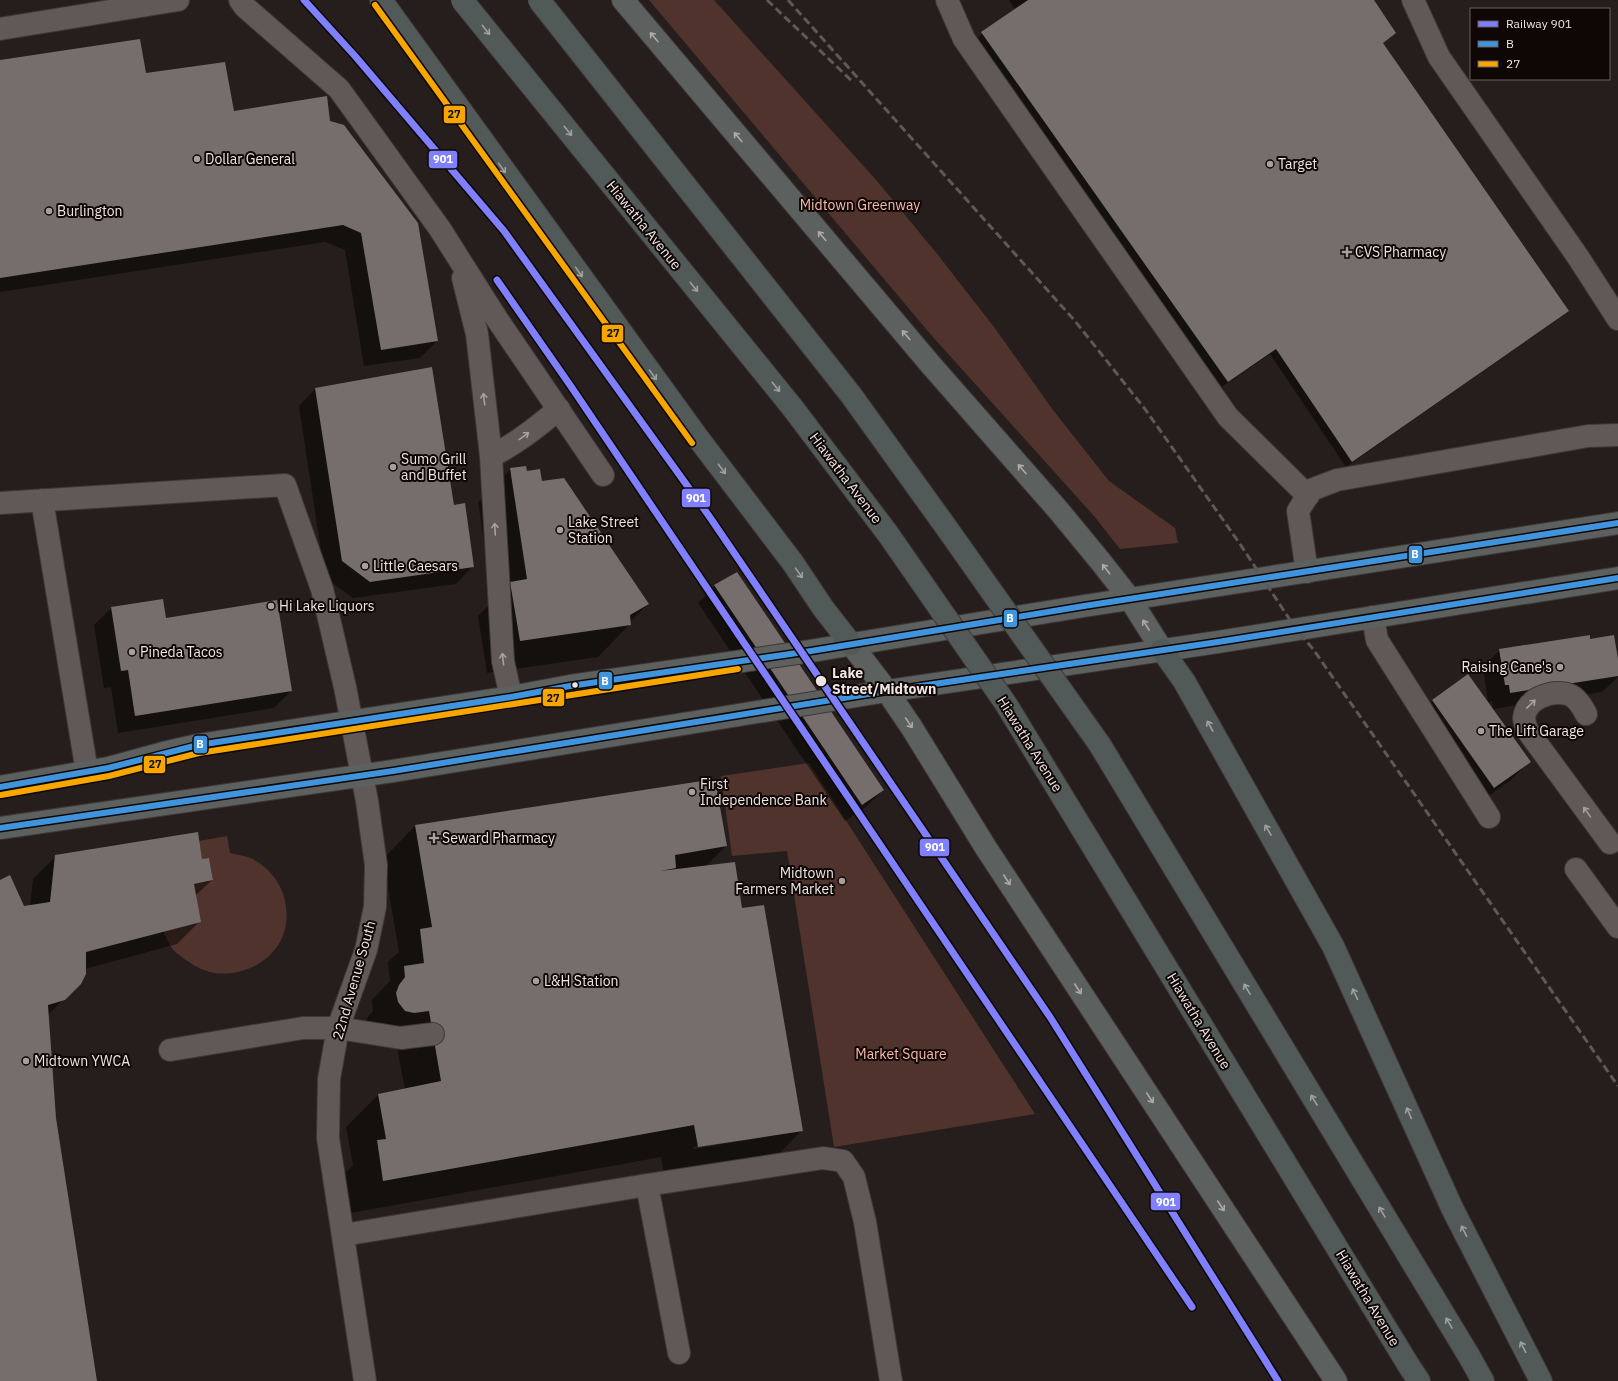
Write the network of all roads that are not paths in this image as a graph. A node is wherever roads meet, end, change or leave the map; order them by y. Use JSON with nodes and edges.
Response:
{"nodes":[{"id":1,"x":178,"y":0,"type":"edge"},
{"id":2,"x":240,"y":0,"type":"edge"},
{"id":3,"x":381,"y":0,"type":"edge"},
{"id":4,"x":462,"y":0,"type":"edge"},
{"id":5,"x":539,"y":0,"type":"edge"},
{"id":6,"x":623,"y":0,"type":"edge"},
{"id":7,"x":947,"y":0,"type":"edge"},
{"id":8,"x":1413,"y":0,"type":"edge"},
{"id":9,"x":0,"y":29,"type":"edge"},
{"id":10,"x":460,"y":262,"type":"junction"},
{"id":11,"x":1618,"y":319,"type":"edge"},
{"id":12,"x":558,"y":409,"type":"junction"},
{"id":13,"x":1618,"y":435,"type":"edge"},
{"id":14,"x":491,"y":456,"type":"junction"},
{"id":15,"x":604,"y":475,"type":"dead end"},
{"id":16,"x":1308,"y":496,"type":"junction"},
{"id":17,"x":42,"y":500,"type":"junction"},
{"id":18,"x":0,"y":503,"type":"edge"},
{"id":19,"x":1618,"y":523,"type":"edge"},
{"id":20,"x":1307,"y":572,"type":"junction"},
{"id":21,"x":1618,"y":578,"type":"edge"},
{"id":22,"x":1130,"y":600,"type":"junction"},
{"id":23,"x":1374,"y":617,"type":"junction"},
{"id":24,"x":851,"y":644,"type":"junction"},
{"id":25,"x":1162,"y":650,"type":"junction"},
{"id":26,"x":887,"y":691,"type":"junction"},
{"id":27,"x":510,"y":697,"type":"junction"},
{"id":28,"x":1586,"y":714,"type":"dead end"},
{"id":29,"x":351,"y":722,"type":"junction"},
{"id":30,"x":87,"y":772,"type":"junction"},
{"id":31,"x":361,"y":776,"type":"junction"},
{"id":32,"x":0,"y":788,"type":"edge"},
{"id":33,"x":1489,"y":817,"type":"dead end"},
{"id":34,"x":0,"y":828,"type":"edge"},
{"id":35,"x":1610,"y":843,"type":"dead end"},
{"id":36,"x":1576,"y":869,"type":"dead end"},
{"id":37,"x":1618,"y":927,"type":"edge"},
{"id":38,"x":338,"y":1028,"type":"junction"},
{"id":39,"x":433,"y":1034,"type":"dead end"},
{"id":40,"x":170,"y":1050,"type":"dead end"},
{"id":41,"x":647,"y":1185,"type":"junction"},
{"id":42,"x":343,"y":1235,"type":"junction"},
{"id":43,"x":679,"y":1353,"type":"dead end"},
{"id":44,"x":1414,"y":1373,"type":"edge"},
{"id":45,"x":365,"y":1381,"type":"edge"},
{"id":46,"x":892,"y":1381,"type":"edge"},
{"id":47,"x":1336,"y":1381,"type":"edge"},
{"id":48,"x":1484,"y":1381,"type":"edge"},
{"id":49,"x":1541,"y":1381,"type":"edge"}],
"edges":[{"from":1,"to":9,"type":"street"},
{"from":2,"to":10,"type":"street"},
{"from":3,"to":24,"type":"highway","one_way":true},
{"from":4,"to":44,"type":"highway","name":"Hiawatha Avenue","one_way":true,"bridge":true},
{"from":48,"to":5,"type":"highway","one_way":true,"bridge":true},
{"from":22,"to":6,"type":"main road","one_way":true},
{"from":7,"to":16,"type":"street"},
{"from":8,"to":11,"type":"street"},
{"from":10,"to":12,"type":"street"},
{"from":14,"to":10,"type":"street","one_way":true},
{"from":14,"to":12,"type":"street","one_way":true},
{"from":12,"to":15,"type":"street"},
{"from":13,"to":16,"type":"street"},
{"from":27,"to":14,"type":"street","one_way":true},
{"from":16,"to":20,"type":"street"},
{"from":17,"to":18,"type":"street"},
{"from":17,"to":29,"type":"street","name":"22nd Avenue South"},
{"from":17,"to":30,"type":"street"},
{"from":19,"to":20,"type":"main road"},
{"from":20,"to":22,"type":"main road"},
{"from":21,"to":23,"type":"main road"},
{"from":22,"to":24,"type":"main road"},
{"from":25,"to":22,"type":"main road","one_way":true},
{"from":23,"to":25,"type":"main road"},
{"from":23,"to":33,"type":"street"},
{"from":24,"to":26,"type":"main road"},
{"from":24,"to":27,"type":"main road"},
{"from":25,"to":26,"type":"main road"},
{"from":49,"to":25,"type":"highway","one_way":true},
{"from":26,"to":31,"type":"main road"},
{"from":26,"to":47,"type":"main road","one_way":true},
{"from":27,"to":29,"type":"main road"},
{"from":35,"to":28,"type":"street","one_way":true},
{"from":29,"to":30,"type":"main road"},
{"from":29,"to":31,"type":"street","name":"22nd Avenue South"},
{"from":30,"to":32,"type":"main road"},
{"from":31,"to":34,"type":"main road"},
{"from":31,"to":38,"type":"street","name":"22nd Avenue South"},
{"from":36,"to":37,"type":"street"},
{"from":38,"to":39,"type":"street"},
{"from":38,"to":40,"type":"street"},
{"from":38,"to":42,"type":"street","name":"22nd Avenue South"},
{"from":41,"to":42,"type":"street"},
{"from":41,"to":43,"type":"street"},
{"from":41,"to":46,"type":"street"},
{"from":42,"to":45,"type":"street","name":"22nd Avenue South"}]}
